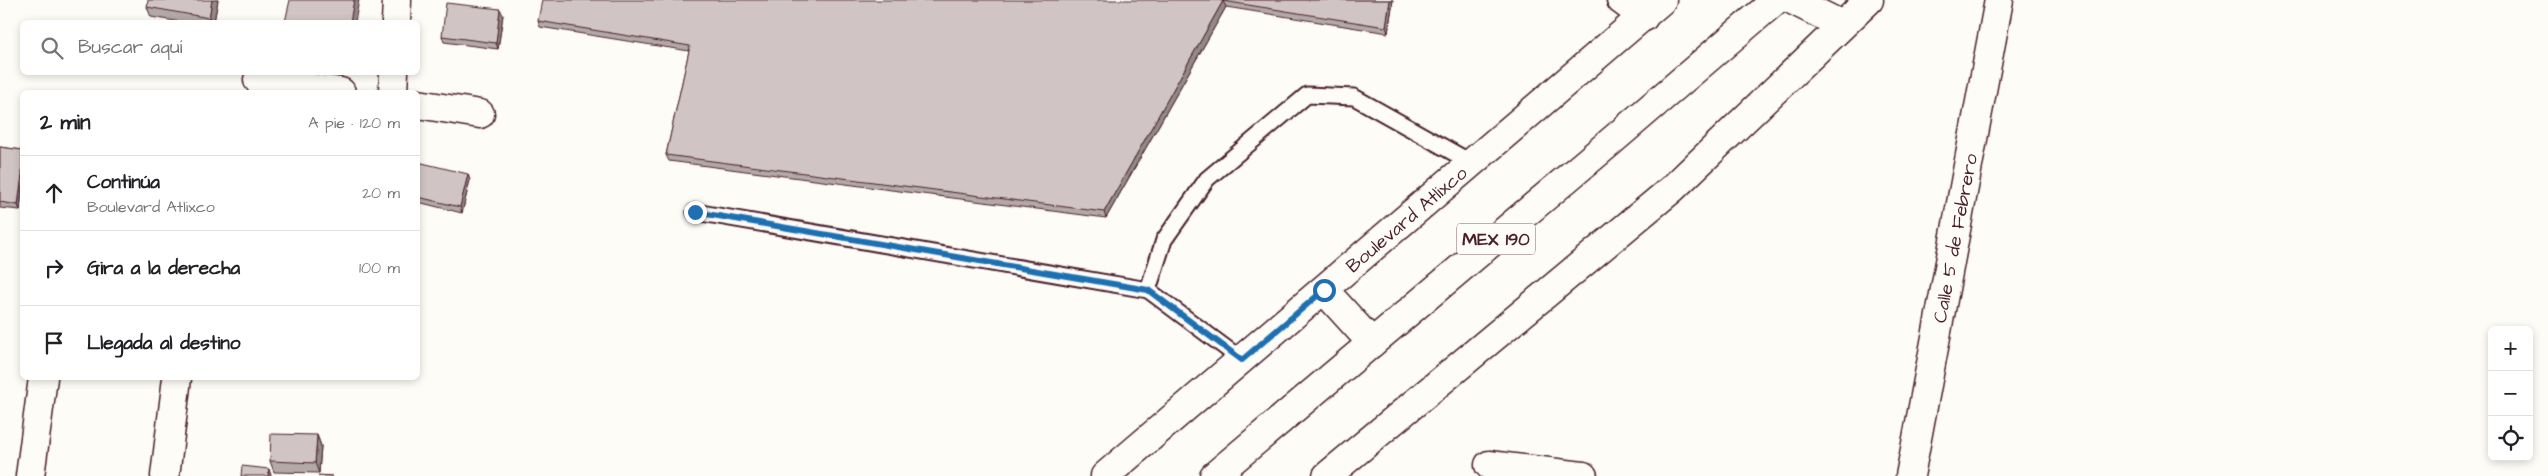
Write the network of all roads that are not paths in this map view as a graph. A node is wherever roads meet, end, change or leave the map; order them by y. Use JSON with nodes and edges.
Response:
{"nodes":[{"id":1,"x":397,"y":0,"type":"edge"},
{"id":2,"x":1621,"y":0,"type":"edge"},
{"id":3,"x":1776,"y":0,"type":"edge"},
{"id":4,"x":1792,"y":0,"type":"edge"},
{"id":5,"x":1869,"y":0,"type":"edge"},
{"id":6,"x":1999,"y":0,"type":"edge"},
{"id":7,"x":1653,"y":8,"type":"edge"},
{"id":8,"x":396,"y":20,"type":"edge"},
{"id":9,"x":1842,"y":25,"type":"junction"},
{"id":10,"x":394,"y":75,"type":"edge"},
{"id":11,"x":258,"y":80,"type":"dead end"},
{"id":12,"x":327,"y":90,"type":"edge"},
{"id":13,"x":393,"y":90,"type":"edge"},
{"id":14,"x":420,"y":104,"type":"edge"},
{"id":15,"x":480,"y":114,"type":"dead end"},
{"id":16,"x":1472,"y":164,"type":"junction"},
{"id":17,"x":695,"y":212,"type":"dead end"},
{"id":18,"x":1148,"y":290,"type":"junction"},
{"id":19,"x":1324,"y":290,"type":"junction"},
{"id":20,"x":1372,"y":343,"type":"junction"},
{"id":21,"x":1242,"y":360,"type":"junction"},
{"id":22,"x":43,"y":380,"type":"edge"},
{"id":23,"x":177,"y":380,"type":"edge"},
{"id":24,"x":1489,"y":465,"type":"dead end"},
{"id":25,"x":30,"y":476,"type":"edge"},
{"id":26,"x":165,"y":476,"type":"edge"},
{"id":27,"x":1105,"y":476,"type":"edge"},
{"id":28,"x":1214,"y":476,"type":"edge"},
{"id":29,"x":1327,"y":476,"type":"edge"},
{"id":30,"x":1583,"y":476,"type":"edge"},
{"id":31,"x":1910,"y":476,"type":"edge"}],
"edges":[{"from":1,"to":8,"type":"street"},
{"from":2,"to":7,"type":"street"},
{"from":3,"to":20,"type":"street","number":"MEX 190"},
{"from":4,"to":9,"type":"street"},
{"from":5,"to":9,"type":"street"},
{"from":6,"to":31,"type":"street","name":"Calle 5 de Febrero"},
{"from":7,"to":16,"type":"street","name":"Boulevard Atlixco"},
{"from":9,"to":29,"type":"street"},
{"from":10,"to":13,"type":"street"},
{"from":11,"to":12,"type":"street"},
{"from":14,"to":15,"type":"street"},
{"from":16,"to":18,"type":"lane"},
{"from":16,"to":19,"type":"street","name":"Boulevard Atlixco"},
{"from":17,"to":18,"type":"lane"},
{"from":18,"to":21,"type":"lane"},
{"from":19,"to":20,"type":"street"},
{"from":19,"to":21,"type":"street","name":"Boulevard Atlixco"},
{"from":20,"to":28,"type":"street","number":"MEX 190"},
{"from":21,"to":27,"type":"street","name":"Boulevard Atlixco"},
{"from":22,"to":25,"type":"street"},
{"from":23,"to":26,"type":"street"},
{"from":24,"to":30,"type":"street"}]}
